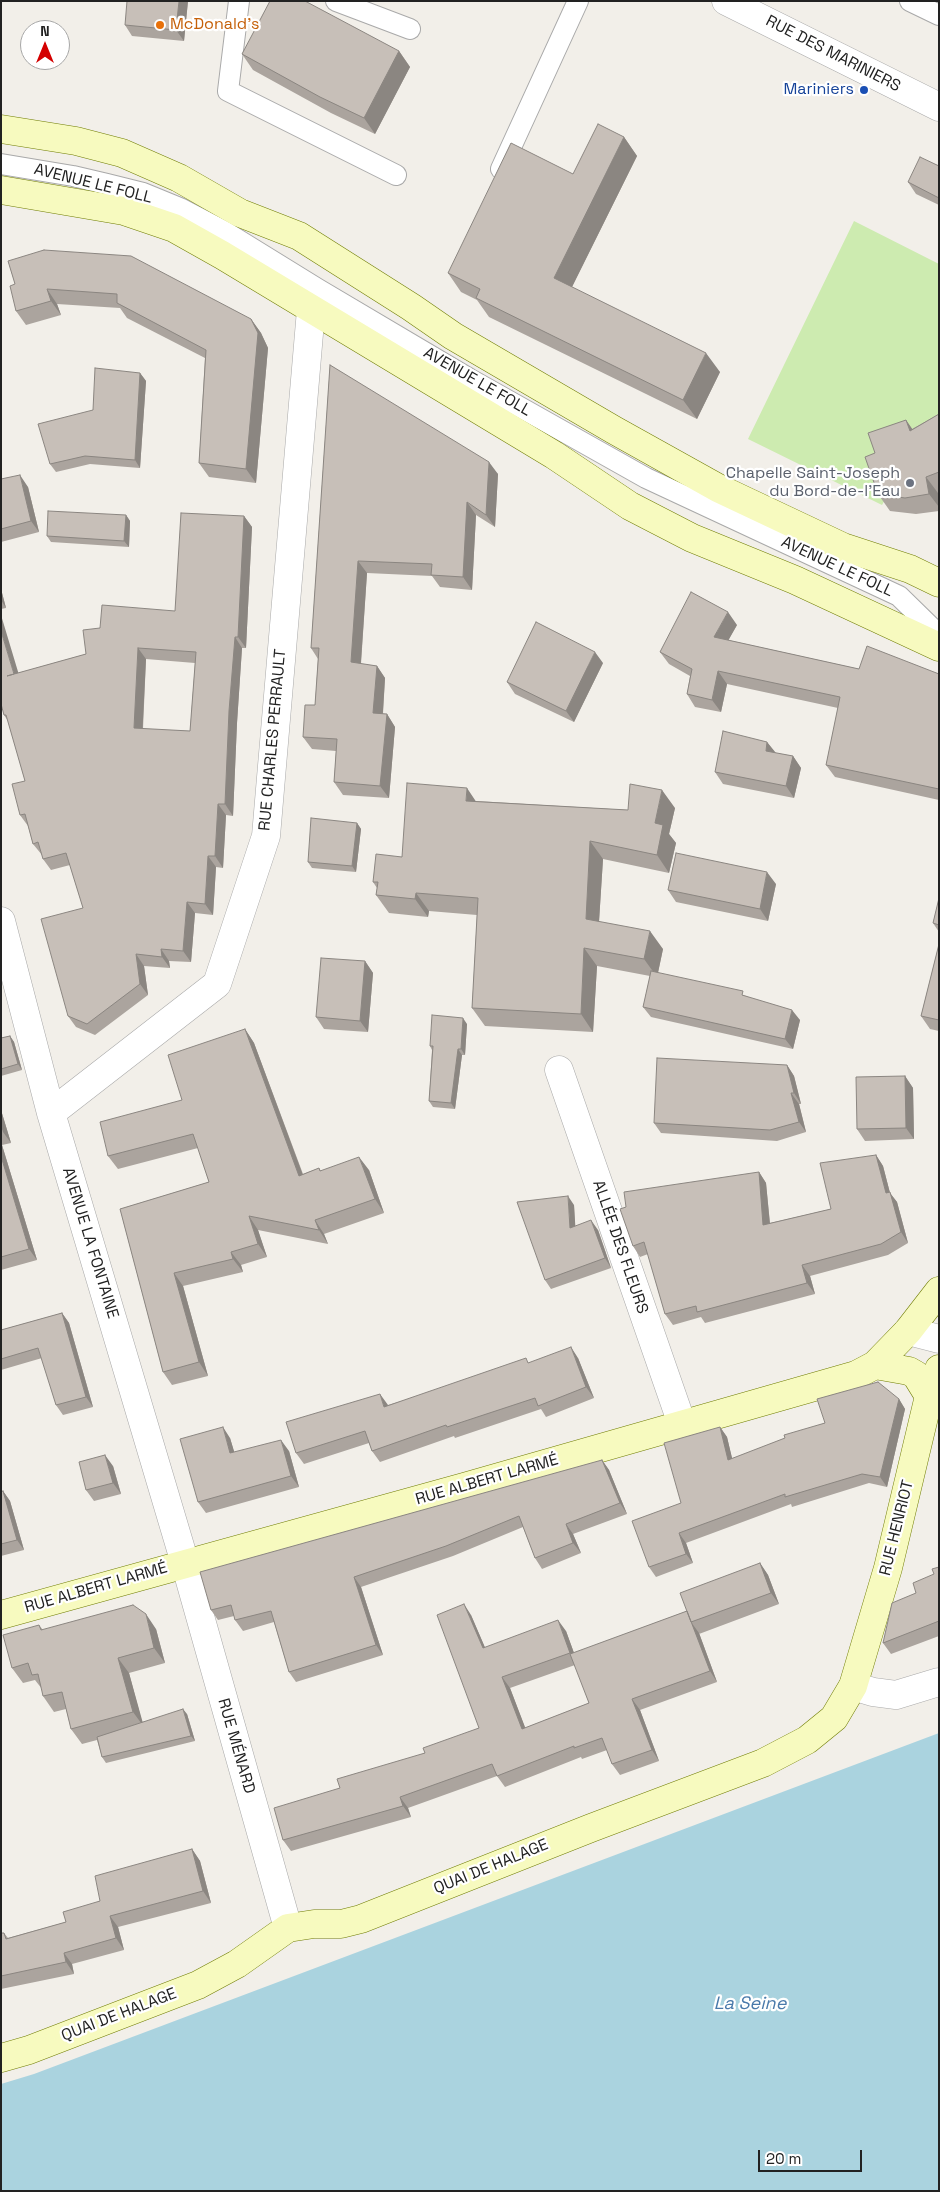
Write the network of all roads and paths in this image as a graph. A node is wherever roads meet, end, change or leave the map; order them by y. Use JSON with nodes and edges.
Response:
{"nodes":[{"id":1,"x":239,"y":1,"type":"edge"},
{"id":2,"x":336,"y":1,"type":"edge"},
{"id":3,"x":578,"y":1,"type":"edge"},
{"id":4,"x":726,"y":1,"type":"edge"},
{"id":5,"x":910,"y":1,"type":"edge"},
{"id":6,"x":939,"y":15,"type":"edge"},
{"id":7,"x":410,"y":28,"type":"dead end"},
{"id":8,"x":939,"y":107,"type":"edge"},
{"id":9,"x":1,"y":129,"type":"edge"},
{"id":10,"x":1,"y":164,"type":"edge"},
{"id":11,"x":396,"y":175,"type":"dead end"},
{"id":12,"x":498,"y":178,"type":"edge"},
{"id":13,"x":1,"y":190,"type":"edge"},
{"id":14,"x":311,"y":310,"type":"junction"},
{"id":15,"x":939,"y":583,"type":"edge"},
{"id":16,"x":939,"y":635,"type":"edge"},
{"id":17,"x":939,"y":647,"type":"edge"},
{"id":18,"x":1,"y":921,"type":"edge"},
{"id":19,"x":559,"y":1070,"type":"dead end"},
{"id":20,"x":51,"y":1113,"type":"junction"},
{"id":21,"x":939,"y":1291,"type":"edge"},
{"id":22,"x":908,"y":1332,"type":"junction"},
{"id":23,"x":939,"y":1339,"type":"edge"},
{"id":24,"x":875,"y":1365,"type":"junction"},
{"id":25,"x":939,"y":1370,"type":"edge"},
{"id":26,"x":929,"y":1396,"type":"junction"},
{"id":27,"x":682,"y":1424,"type":"junction"},
{"id":28,"x":185,"y":1564,"type":"junction"},
{"id":29,"x":1,"y":1615,"type":"edge"},
{"id":30,"x":939,"y":1682,"type":"edge"},
{"id":31,"x":853,"y":1686,"type":"junction"},
{"id":32,"x":288,"y":1928,"type":"junction"},
{"id":33,"x":1,"y":2058,"type":"edge"}],
"edges":[{"from":1,"to":11,"type":"lane"},
{"from":2,"to":7,"type":"lane"},
{"from":3,"to":12,"type":"lane"},
{"from":4,"to":8,"type":"street","name":"RUE DES MARINIERS"},
{"from":5,"to":6,"type":"lane"},
{"from":9,"to":15,"type":"main road","name":"AVENUE LE FOLL"},
{"from":10,"to":16,"type":"lane","name":"AVENUE LE FOLL"},
{"from":13,"to":14,"type":"main road","name":"AVENUE LE FOLL"},
{"from":14,"to":17,"type":"main road","name":"AVENUE LE FOLL"},
{"from":14,"to":20,"type":"street","name":"RUE CHARLES PERRAULT"},
{"from":18,"to":20,"type":"street","name":"AVENUE LA FONTAINE"},
{"from":19,"to":27,"type":"street","name":"ALLÉE DES FLEURS"},
{"from":20,"to":28,"type":"street","name":"AVENUE LA FONTAINE"},
{"from":21,"to":22,"type":"main road","name":"RUE ALBERT LARMÉ"},
{"from":22,"to":23,"type":"street"},
{"from":22,"to":24,"type":"main road","name":"RUE ALBERT LARMÉ"},
{"from":24,"to":26,"type":"main road"},
{"from":24,"to":27,"type":"main road","name":"RUE ALBERT LARMÉ"},
{"from":25,"to":26,"type":"main road","name":"RUE HENRIOT"},
{"from":26,"to":31,"type":"main road","name":"RUE HENRIOT"},
{"from":27,"to":28,"type":"main road","name":"RUE ALBERT LARMÉ"},
{"from":28,"to":29,"type":"main road","name":"RUE ALBERT LARMÉ"},
{"from":28,"to":32,"type":"street","name":"RUE MÉNARD"},
{"from":30,"to":31,"type":"street"},
{"from":31,"to":32,"type":"main road","name":"QUAI DE HALAGE"},
{"from":32,"to":33,"type":"main road","name":"QUAI DE HALAGE"}]}
